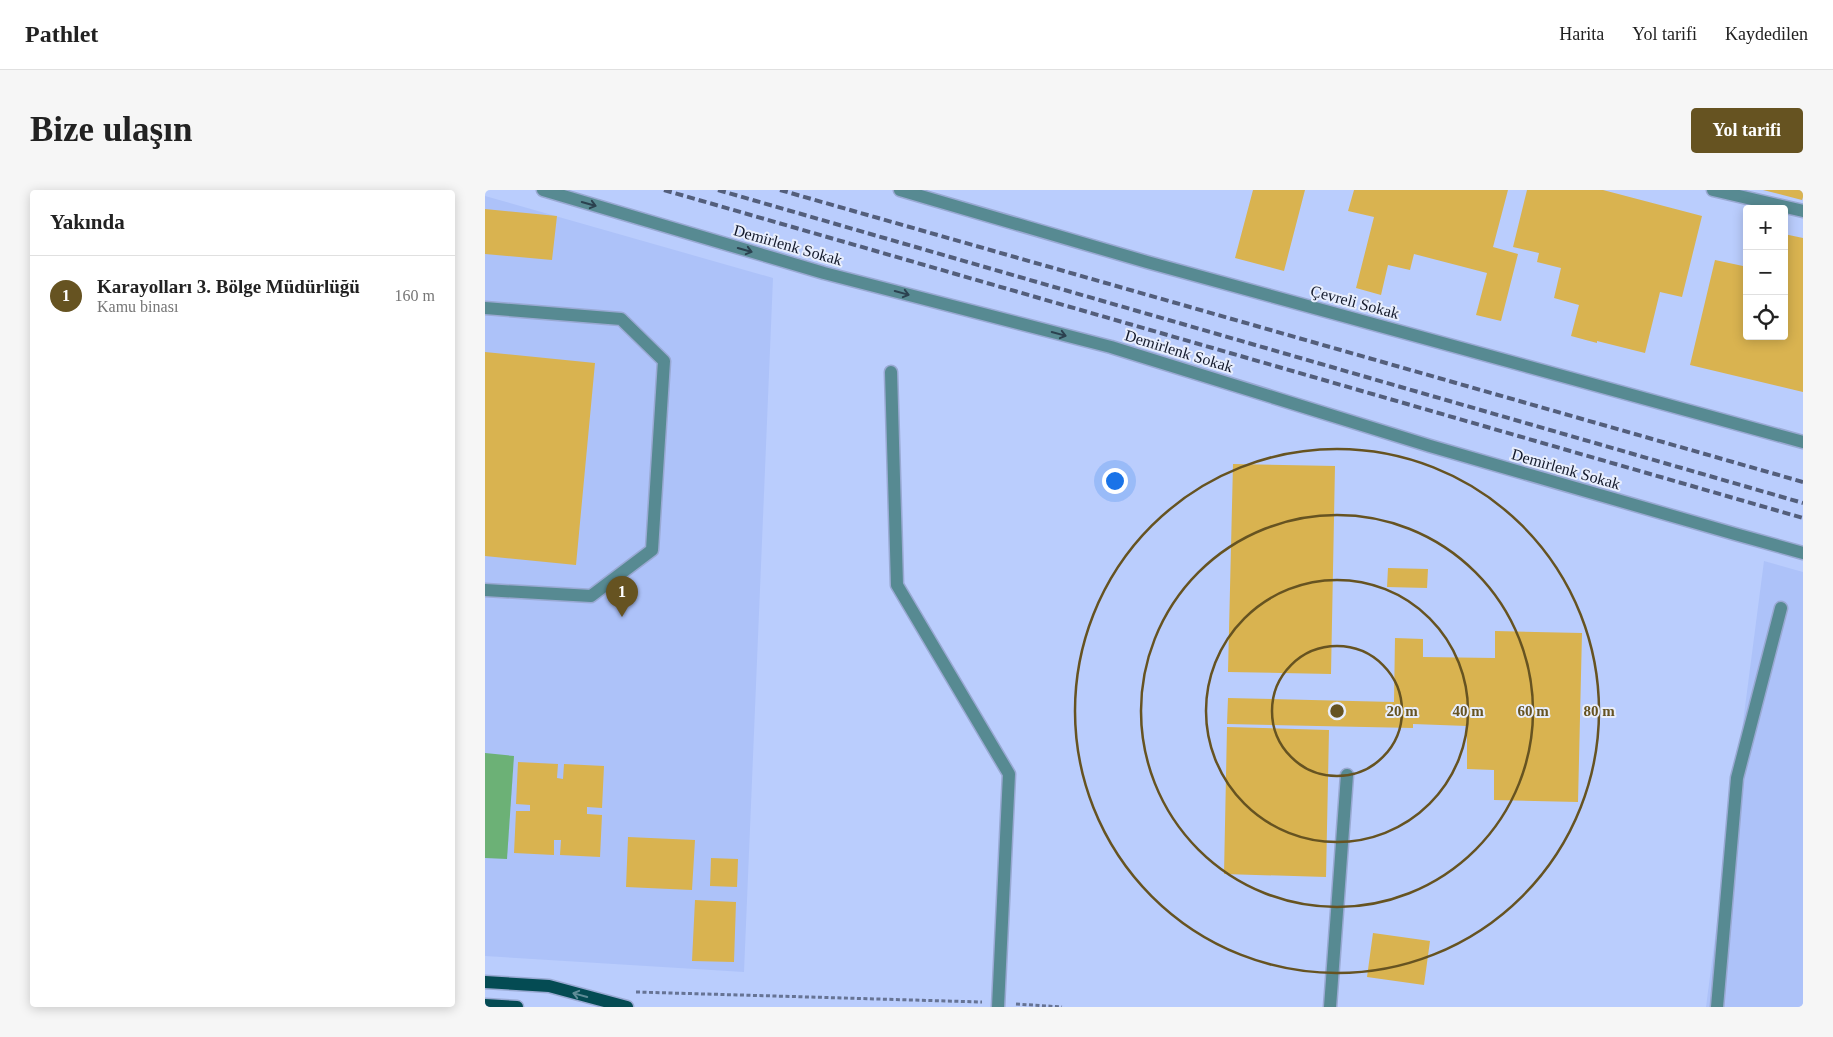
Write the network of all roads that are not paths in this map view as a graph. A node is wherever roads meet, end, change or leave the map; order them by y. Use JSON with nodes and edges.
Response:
{"nodes":[{"id":1,"x":543,"y":190,"type":"edge"},
{"id":2,"x":900,"y":190,"type":"edge"},
{"id":3,"x":1713,"y":190,"type":"edge"},
{"id":4,"x":1803,"y":211,"type":"edge"},
{"id":5,"x":485,"y":308,"type":"edge"},
{"id":6,"x":891,"y":372,"type":"dead end"},
{"id":7,"x":1803,"y":442,"type":"edge"},
{"id":8,"x":1803,"y":553,"type":"edge"},
{"id":9,"x":485,"y":590,"type":"edge"},
{"id":10,"x":1781,"y":608,"type":"dead end"},
{"id":11,"x":1347,"y":775,"type":"dead end"},
{"id":12,"x":485,"y":982,"type":"edge"},
{"id":13,"x":485,"y":1005,"type":"edge"},
{"id":14,"x":998,"y":1005,"type":"edge"},
{"id":15,"x":517,"y":1007,"type":"edge"},
{"id":16,"x":627,"y":1007,"type":"edge"},
{"id":17,"x":1330,"y":1007,"type":"edge"},
{"id":18,"x":1717,"y":1007,"type":"edge"}],
"edges":[{"from":1,"to":8,"type":"street","name":"Demirlenk Sokak","one_way":true},
{"from":2,"to":7,"type":"street","name":"Çevreli Sokak"},
{"from":3,"to":4,"type":"street"},
{"from":5,"to":9,"type":"street"},
{"from":6,"to":14,"type":"street"},
{"from":10,"to":18,"type":"street"},
{"from":11,"to":17,"type":"street"},
{"from":16,"to":12,"type":"main road","one_way":true},
{"from":13,"to":15,"type":"main road"}]}
